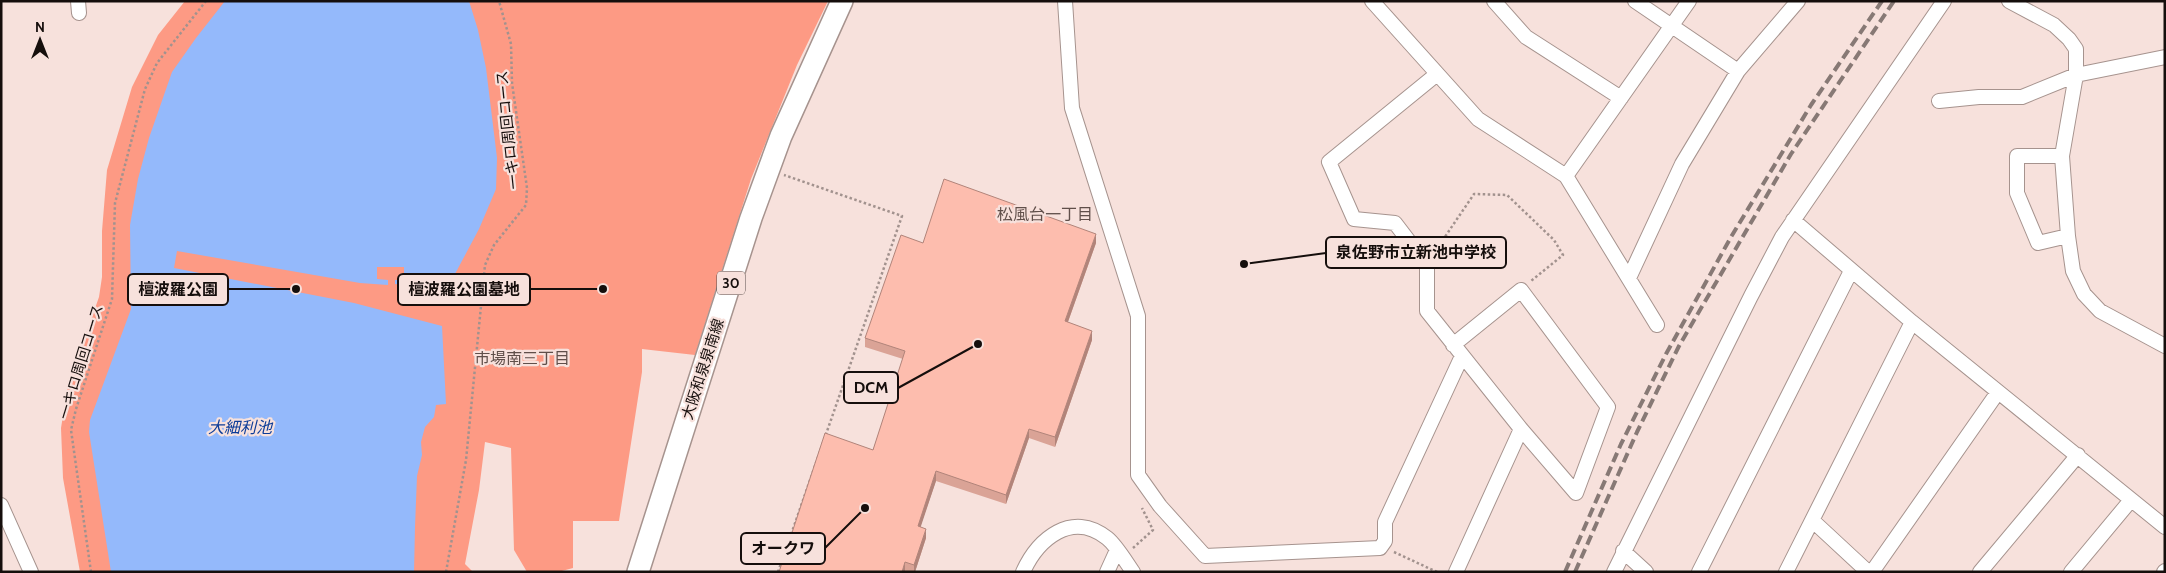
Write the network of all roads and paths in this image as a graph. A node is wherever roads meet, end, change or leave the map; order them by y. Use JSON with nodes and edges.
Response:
{"nodes":[{"id":1,"x":206,"y":1,"type":"edge"},
{"id":2,"x":498,"y":1,"type":"edge"},
{"id":3,"x":842,"y":1,"type":"edge"},
{"id":4,"x":1065,"y":1,"type":"edge"},
{"id":5,"x":1372,"y":1,"type":"edge"},
{"id":6,"x":1494,"y":1,"type":"edge"},
{"id":7,"x":1635,"y":1,"type":"edge"},
{"id":8,"x":1689,"y":1,"type":"edge"},
{"id":9,"x":1798,"y":1,"type":"edge"},
{"id":10,"x":1944,"y":1,"type":"edge"},
{"id":11,"x":2009,"y":1,"type":"edge"},
{"id":12,"x":1671,"y":27,"type":"junction"},
{"id":13,"x":2165,"y":57,"type":"edge"},
{"id":14,"x":1738,"y":71,"type":"junction"},
{"id":15,"x":1437,"y":74,"type":"junction"},
{"id":16,"x":2076,"y":75,"type":"junction"},
{"id":17,"x":1621,"y":98,"type":"junction"},
{"id":18,"x":1939,"y":102,"type":"dead end"},
{"id":19,"x":2062,"y":156,"type":"junction"},
{"id":20,"x":768,"y":170,"type":"junction"},
{"id":21,"x":1566,"y":176,"type":"junction"},
{"id":22,"x":1793,"y":220,"type":"junction"},
{"id":23,"x":2068,"y":236,"type":"junction"},
{"id":24,"x":1427,"y":265,"type":"junction"},
{"id":25,"x":1851,"y":271,"type":"junction"},
{"id":26,"x":1629,"y":278,"type":"junction"},
{"id":27,"x":1521,"y":290,"type":"junction"},
{"id":28,"x":1912,"y":322,"type":"junction"},
{"id":29,"x":1657,"y":325,"type":"dead end"},
{"id":30,"x":2165,"y":346,"type":"edge"},
{"id":31,"x":1458,"y":351,"type":"junction"},
{"id":32,"x":1998,"y":392,"type":"junction"},
{"id":33,"x":1521,"y":429,"type":"junction"},
{"id":34,"x":2078,"y":455,"type":"junction"},
{"id":35,"x":2131,"y":500,"type":"junction"},
{"id":36,"x":1,"y":505,"type":"edge"},
{"id":37,"x":1813,"y":521,"type":"junction"},
{"id":38,"x":2165,"y":527,"type":"edge"},
{"id":39,"x":1153,"y":530,"type":"dead end"},
{"id":40,"x":1382,"y":546,"type":"junction"},
{"id":41,"x":1623,"y":551,"type":"junction"},
{"id":42,"x":1119,"y":554,"type":"junction"},
{"id":43,"x":31,"y":572,"type":"edge"},
{"id":44,"x":91,"y":572,"type":"edge"},
{"id":45,"x":446,"y":572,"type":"edge"},
{"id":46,"x":638,"y":572,"type":"edge"},
{"id":47,"x":778,"y":572,"type":"edge"},
{"id":48,"x":1022,"y":572,"type":"edge"},
{"id":49,"x":1107,"y":572,"type":"edge"},
{"id":50,"x":1133,"y":572,"type":"edge"},
{"id":51,"x":1437,"y":572,"type":"edge"},
{"id":52,"x":1456,"y":572,"type":"edge"},
{"id":53,"x":1614,"y":572,"type":"edge"},
{"id":54,"x":1646,"y":572,"type":"edge"},
{"id":55,"x":1699,"y":572,"type":"edge"},
{"id":56,"x":1786,"y":572,"type":"edge"},
{"id":57,"x":1868,"y":572,"type":"edge"},
{"id":58,"x":1872,"y":572,"type":"edge"},
{"id":59,"x":1980,"y":572,"type":"edge"},
{"id":60,"x":2071,"y":572,"type":"edge"}],
"edges":[{"from":1,"to":44,"type":"path","name":"一キロ周回コース"},
{"from":2,"to":45,"type":"path","name":"一キロ周回コース"},
{"from":3,"to":20,"type":"main road","name":"大阪和泉泉南線","number":"30"},
{"from":4,"to":40,"type":"street"},
{"from":5,"to":15,"type":"street"},
{"from":6,"to":17,"type":"street"},
{"from":7,"to":12,"type":"street"},
{"from":8,"to":12,"type":"street"},
{"from":9,"to":14,"type":"street"},
{"from":10,"to":22,"type":"street"},
{"from":11,"to":16,"type":"street"},
{"from":12,"to":14,"type":"street"},
{"from":12,"to":17,"type":"street"},
{"from":13,"to":16,"type":"street"},
{"from":14,"to":26,"type":"street"},
{"from":15,"to":21,"type":"street"},
{"from":15,"to":24,"type":"street"},
{"from":16,"to":18,"type":"street"},
{"from":16,"to":19,"type":"street"},
{"from":17,"to":21,"type":"street"},
{"from":19,"to":23,"type":"street"},
{"from":19,"to":23,"type":"street"},
{"from":20,"to":46,"type":"main road","name":"大阪和泉泉南線","number":"30"},
{"from":20,"to":47,"type":"path"},
{"from":21,"to":26,"type":"street"},
{"from":22,"to":25,"type":"street"},
{"from":22,"to":41,"type":"street"},
{"from":23,"to":30,"type":"street"},
{"from":24,"to":27,"type":"path"},
{"from":24,"to":31,"type":"street"},
{"from":25,"to":28,"type":"street"},
{"from":25,"to":55,"type":"street"},
{"from":26,"to":29,"type":"street"},
{"from":27,"to":31,"type":"street"},
{"from":27,"to":33,"type":"street"},
{"from":28,"to":32,"type":"street"},
{"from":28,"to":37,"type":"street"},
{"from":31,"to":33,"type":"street"},
{"from":31,"to":40,"type":"street"},
{"from":32,"to":34,"type":"street"},
{"from":32,"to":58,"type":"street"},
{"from":33,"to":52,"type":"street"},
{"from":34,"to":35,"type":"street"},
{"from":34,"to":59,"type":"street"},
{"from":35,"to":38,"type":"street"},
{"from":35,"to":60,"type":"street"},
{"from":36,"to":43,"type":"street"},
{"from":37,"to":56,"type":"street"},
{"from":37,"to":57,"type":"street"},
{"from":39,"to":42,"type":"path"},
{"from":40,"to":51,"type":"path"},
{"from":41,"to":53,"type":"street"},
{"from":41,"to":54,"type":"street"},
{"from":42,"to":48,"type":"street"},
{"from":42,"to":49,"type":"street"},
{"from":42,"to":50,"type":"street"}]}
